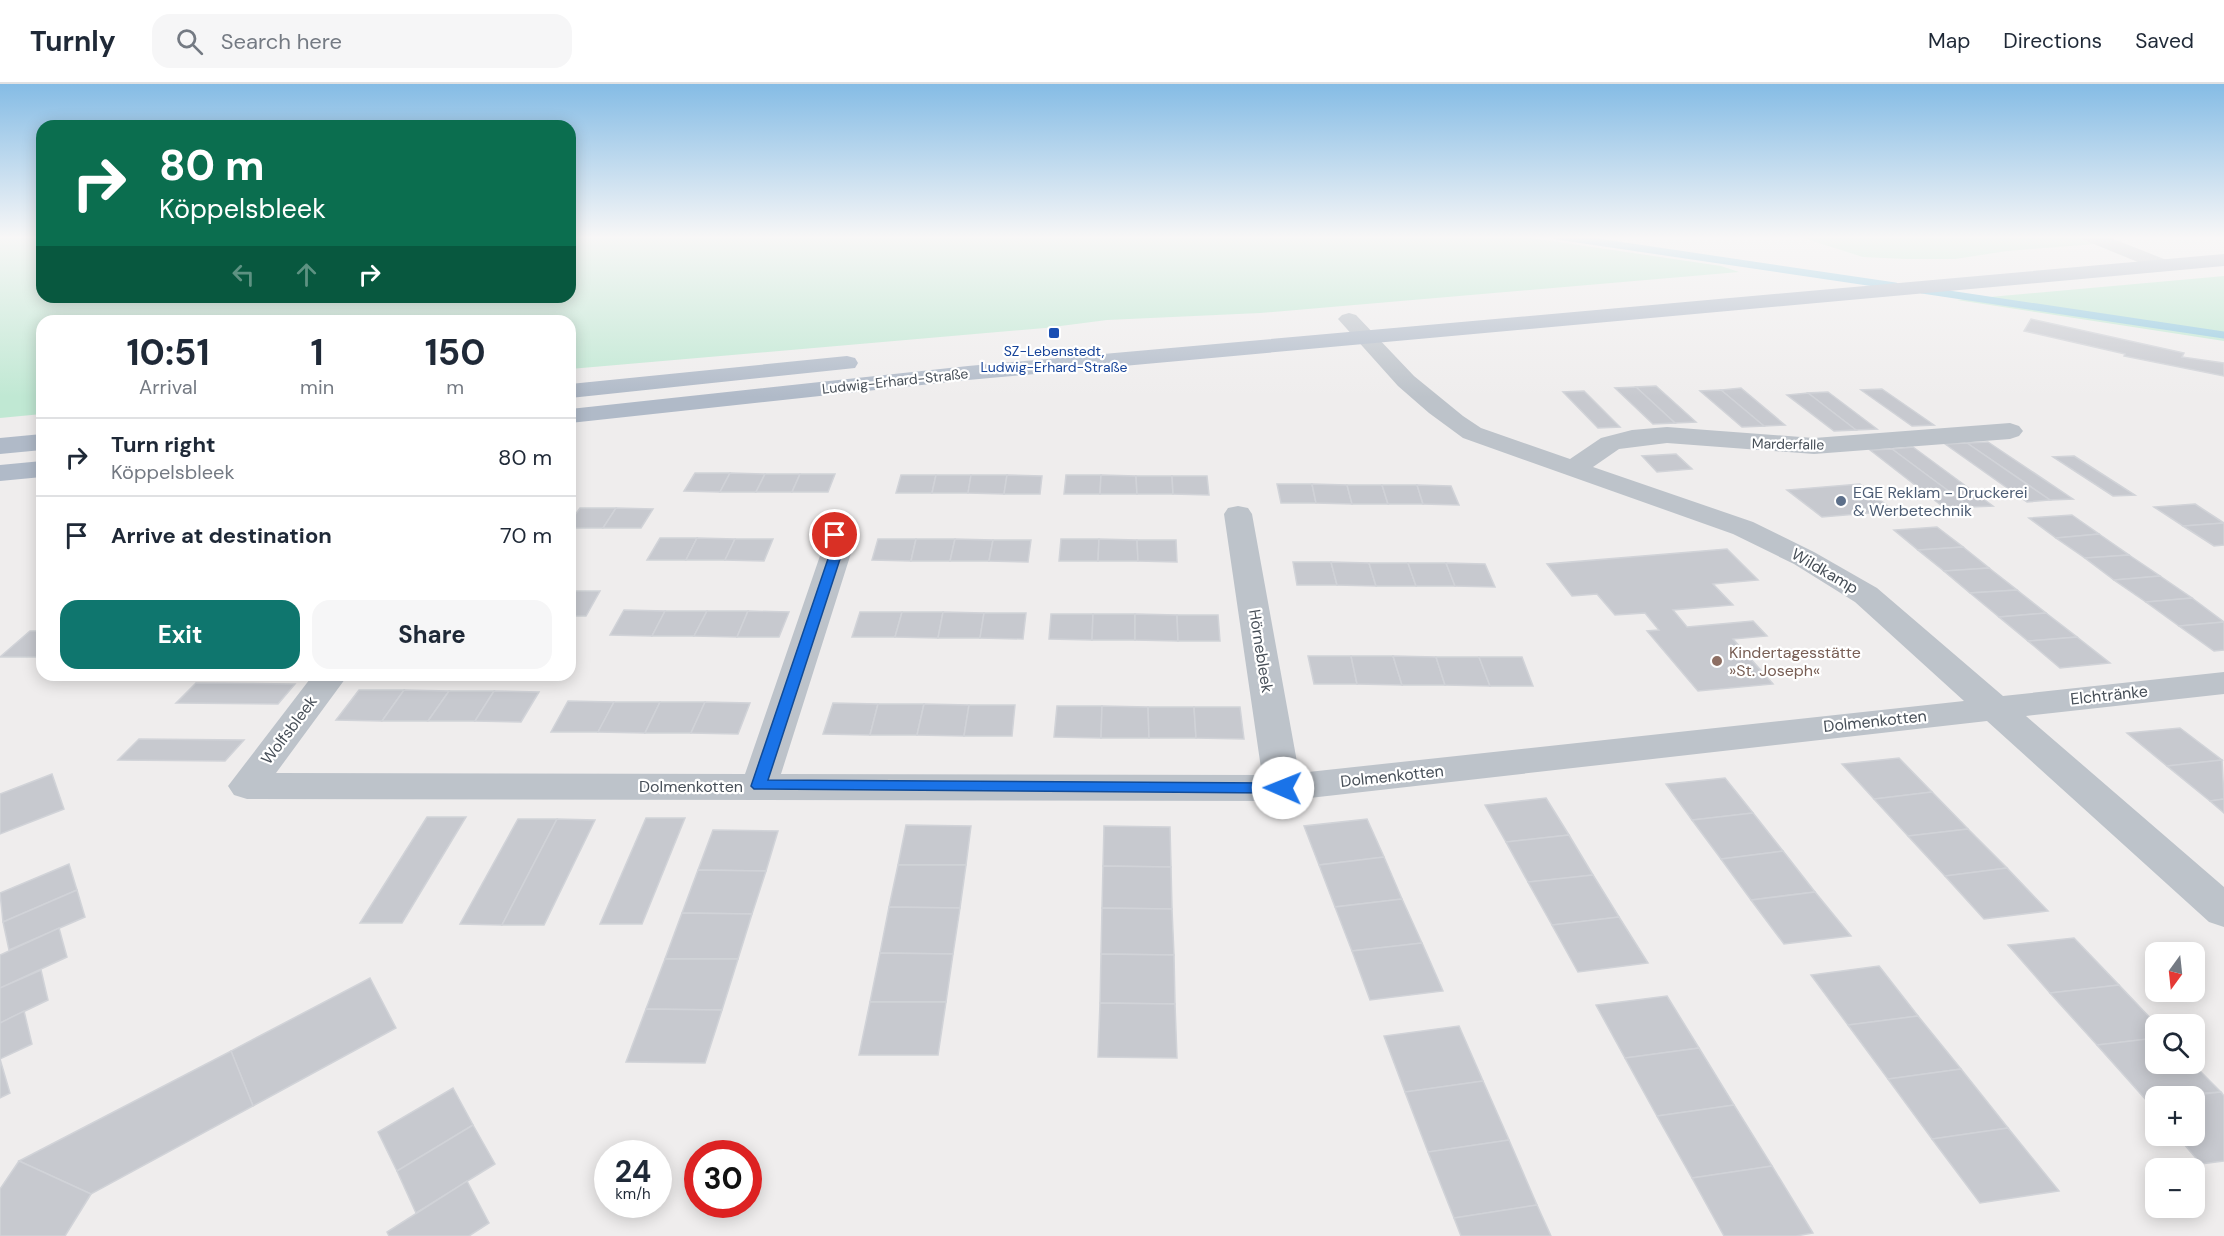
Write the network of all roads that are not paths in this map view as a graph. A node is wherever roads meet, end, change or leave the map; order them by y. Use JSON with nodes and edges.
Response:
{"nodes":[{"id":1,"x":1711,"y":290,"type":"edge"},
{"id":2,"x":1888,"y":290,"type":"edge"},
{"id":3,"x":1356,"y":328,"type":"junction"},
{"id":4,"x":1083,"y":342,"type":"dead end"},
{"id":5,"x":1048,"y":345,"type":"dead end"},
{"id":6,"x":955,"y":353,"type":"dead end"},
{"id":7,"x":873,"y":361,"type":"dead end"},
{"id":8,"x":576,"y":390,"type":"edge"},
{"id":9,"x":576,"y":415,"type":"edge"},
{"id":10,"x":2010,"y":431,"type":"dead end"},
{"id":11,"x":36,"y":443,"type":"edge"},
{"id":12,"x":0,"y":446,"type":"edge"},
{"id":13,"x":1574,"y":468,"type":"junction"},
{"id":14,"x":36,"y":470,"type":"edge"},
{"id":15,"x":0,"y":473,"type":"edge"},
{"id":16,"x":1238,"y":514,"type":"dead end"},
{"id":17,"x":832,"y":521,"type":"dead end"},
{"id":18,"x":326,"y":681,"type":"edge"},
{"id":19,"x":2224,"y":683,"type":"edge"},
{"id":20,"x":1995,"y":708,"type":"junction"},
{"id":21,"x":247,"y":786,"type":"joint"},
{"id":22,"x":759,"y":786,"type":"junction"},
{"id":23,"x":1283,"y":788,"type":"junction"},
{"id":24,"x":2224,"y":911,"type":"edge"}],
"edges":[{"from":1,"to":3,"type":"main road","name":"Ludwig-Erhard-Straße"},
{"from":2,"to":3,"type":"main road","name":"Ludwig-Erhard-Straße"},
{"from":3,"to":4,"type":"main road","name":"Ludwig-Erhard-Straße"},
{"from":3,"to":9,"type":"main road","name":"Ludwig-Erhard-Straße"},
{"from":3,"to":13,"type":"street","name":"Wildkamp"},
{"from":5,"to":6,"type":"main road","name":"Ludwig-Erhard-Straße"},
{"from":7,"to":8,"type":"main road","name":"Ludwig-Erhard-Straße"},
{"from":10,"to":13,"type":"street","name":"Marderfalle"},
{"from":11,"to":12,"type":"main road"},
{"from":13,"to":20,"type":"street","name":"Wildkamp"},
{"from":14,"to":15,"type":"main road"},
{"from":16,"to":23,"type":"street","name":"Hörnebleek"},
{"from":17,"to":22,"type":"street"},
{"from":18,"to":21,"type":"street","name":"Wolfsbleek"},
{"from":19,"to":20,"type":"street","name":"Elchtränke"},
{"from":20,"to":23,"type":"street","name":"Dolmenkotten"},
{"from":20,"to":24,"type":"street","name":"Wildkamp"},
{"from":21,"to":22,"type":"street","name":"Dolmenkotten"},
{"from":22,"to":23,"type":"street","name":"Dolmenkotten"}]}
